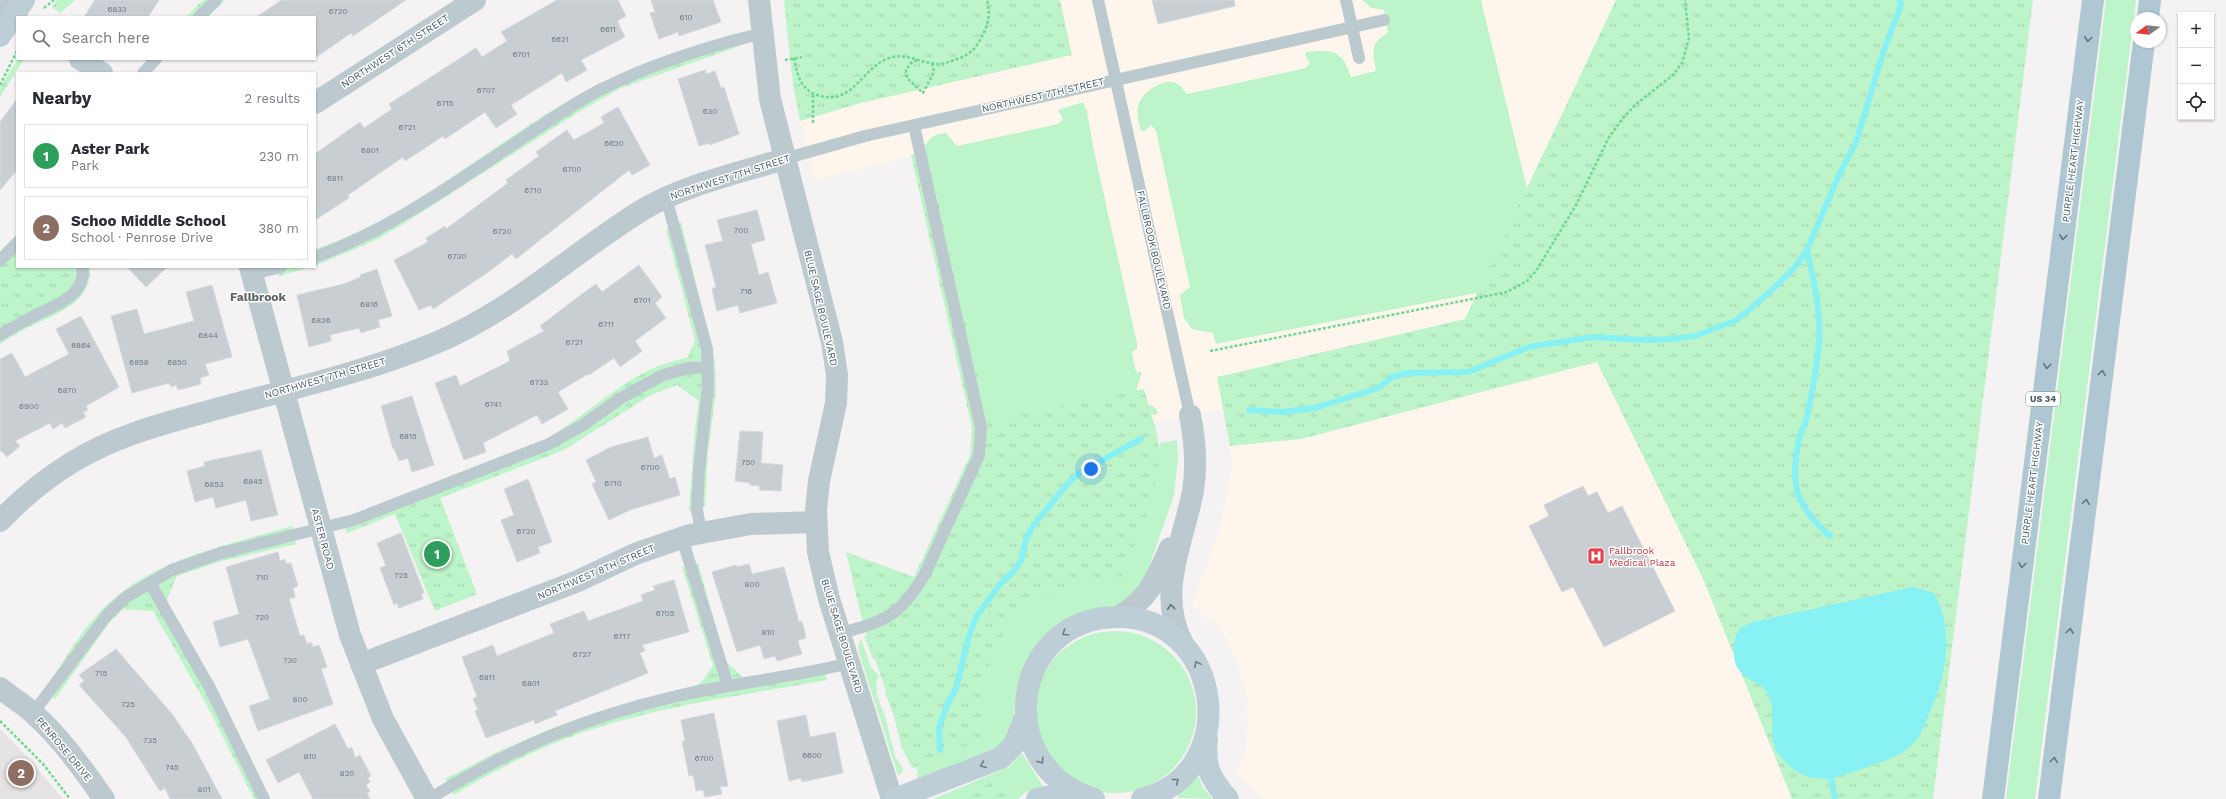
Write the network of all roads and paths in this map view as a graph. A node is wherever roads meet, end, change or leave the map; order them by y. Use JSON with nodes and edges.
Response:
{"nodes":[{"id":1,"x":54,"y":0,"type":"edge"},
{"id":2,"x":216,"y":0,"type":"edge"},
{"id":3,"x":475,"y":0,"type":"edge"},
{"id":4,"x":759,"y":0,"type":"edge"},
{"id":5,"x":987,"y":0,"type":"edge"},
{"id":6,"x":1098,"y":0,"type":"edge"},
{"id":7,"x":1346,"y":0,"type":"edge"},
{"id":8,"x":1685,"y":0,"type":"edge"},
{"id":9,"x":2093,"y":0,"type":"edge"},
{"id":10,"x":2150,"y":0,"type":"edge"},
{"id":11,"x":20,"y":9,"type":"edge"},
{"id":12,"x":2149,"y":12,"type":"edge"},
{"id":13,"x":200,"y":16,"type":"edge"},
{"id":14,"x":1384,"y":20,"type":"dead end"},
{"id":15,"x":1352,"y":27,"type":"junction"},
{"id":16,"x":763,"y":33,"type":"junction"},
{"id":17,"x":0,"y":36,"type":"edge"},
{"id":18,"x":2143,"y":48,"type":"edge"},
{"id":19,"x":16,"y":53,"type":"edge"},
{"id":20,"x":802,"y":57,"type":"dead end"},
{"id":21,"x":794,"y":58,"type":"junction"},
{"id":22,"x":1359,"y":58,"type":"dead end"},
{"id":23,"x":82,"y":60,"type":"edge"},
{"id":24,"x":155,"y":60,"type":"edge"},
{"id":25,"x":785,"y":60,"type":"dead end"},
{"id":26,"x":918,"y":60,"type":"junction"},
{"id":27,"x":932,"y":63,"type":"junction"},
{"id":28,"x":100,"y":72,"type":"edge"},
{"id":29,"x":144,"y":72,"type":"edge"},
{"id":30,"x":1115,"y":79,"type":"junction"},
{"id":31,"x":0,"y":85,"type":"edge"},
{"id":32,"x":813,"y":93,"type":"junction"},
{"id":33,"x":316,"y":102,"type":"edge"},
{"id":34,"x":813,"y":123,"type":"dead end"},
{"id":35,"x":914,"y":125,"type":"junction"},
{"id":36,"x":784,"y":159,"type":"junction"},
{"id":37,"x":666,"y":198,"type":"junction"},
{"id":38,"x":16,"y":244,"type":"edge"},
{"id":39,"x":316,"y":257,"type":"edge"},
{"id":40,"x":0,"y":261,"type":"edge"},
{"id":41,"x":82,"y":268,"type":"edge"},
{"id":42,"x":274,"y":268,"type":"edge"},
{"id":43,"x":251,"y":271,"type":"edge"},
{"id":44,"x":0,"y":335,"type":"edge"},
{"id":45,"x":1210,"y":351,"type":"dead end"},
{"id":46,"x":707,"y":367,"type":"junction"},
{"id":47,"x":284,"y":390,"type":"junction"},
{"id":48,"x":1190,"y":415,"type":"joint"},
{"id":49,"x":1190,"y":502,"type":"junction"},
{"id":50,"x":0,"y":521,"type":"edge"},
{"id":51,"x":816,"y":522,"type":"junction"},
{"id":52,"x":320,"y":528,"type":"junction"},
{"id":53,"x":692,"y":535,"type":"junction"},
{"id":54,"x":150,"y":583,"type":"junction"},
{"id":55,"x":1118,"y":617,"type":"junction"},
{"id":56,"x":841,"y":633,"type":"junction"},
{"id":57,"x":1183,"y":644,"type":"junction"},
{"id":58,"x":850,"y":663,"type":"junction"},
{"id":59,"x":361,"y":664,"type":"junction"},
{"id":60,"x":728,"y":686,"type":"junction"},
{"id":61,"x":0,"y":688,"type":"edge"},
{"id":62,"x":33,"y":713,"type":"junction"},
{"id":63,"x":1025,"y":718,"type":"junction"},
{"id":64,"x":0,"y":721,"type":"edge"},
{"id":65,"x":1209,"y":723,"type":"junction"},
{"id":66,"x":1087,"y":797,"type":"edge"},
{"id":67,"x":70,"y":799,"type":"edge"},
{"id":68,"x":104,"y":799,"type":"edge"},
{"id":69,"x":264,"y":799,"type":"edge"},
{"id":70,"x":428,"y":799,"type":"edge"},
{"id":71,"x":892,"y":799,"type":"edge"},
{"id":72,"x":895,"y":799,"type":"edge"},
{"id":73,"x":1037,"y":799,"type":"edge"},
{"id":74,"x":1142,"y":799,"type":"edge"},
{"id":75,"x":1228,"y":799,"type":"edge"},
{"id":76,"x":1993,"y":799,"type":"edge"},
{"id":77,"x":2049,"y":799,"type":"edge"}],
"edges":[{"from":1,"to":11,"type":"path"},
{"from":2,"to":13,"type":"lane"},
{"from":3,"to":33,"type":"street","name":"NORTHWEST 6TH STREET"},
{"from":4,"to":16,"type":"street","name":"BLUE SAGE BOULEVARD"},
{"from":5,"to":27,"type":"path"},
{"from":6,"to":30,"type":"lane","name":"FALLBROOK BOULEVARD"},
{"from":7,"to":15,"type":"lane"},
{"from":8,"to":45,"type":"path"},
{"from":9,"to":76,"type":"main road","name":"PURPLE HEART HIGHWAY","number":"US 34","one_way":true},
{"from":10,"to":12,"type":"main road"},
{"from":11,"to":17,"type":"street"},
{"from":14,"to":15,"type":"lane","name":"NORTHWEST 7TH STREET"},
{"from":15,"to":22,"type":"lane"},
{"from":15,"to":30,"type":"lane","name":"NORTHWEST 7TH STREET"},
{"from":16,"to":36,"type":"street","name":"BLUE SAGE BOULEVARD"},
{"from":16,"to":39,"type":"lane"},
{"from":77,"to":18,"type":"main road","one_way":true},
{"from":19,"to":31,"type":"path"},
{"from":20,"to":21,"type":"path"},
{"from":21,"to":25,"type":"path"},
{"from":21,"to":32,"type":"path"},
{"from":23,"to":28,"type":"street"},
{"from":24,"to":29,"type":"lane"},
{"from":26,"to":27,"type":"path"},
{"from":26,"to":27,"type":"path"},
{"from":26,"to":32,"type":"path"},
{"from":30,"to":35,"type":"lane","name":"NORTHWEST 7TH STREET"},
{"from":30,"to":48,"type":"lane","name":"FALLBROOK BOULEVARD"},
{"from":32,"to":34,"type":"path"},
{"from":35,"to":36,"type":"lane","name":"NORTHWEST 7TH STREET"},
{"from":35,"to":56,"type":"lane"},
{"from":36,"to":37,"type":"street","name":"NORTHWEST 7TH STREET"},
{"from":36,"to":51,"type":"street","name":"BLUE SAGE BOULEVARD"},
{"from":37,"to":46,"type":"lane"},
{"from":37,"to":47,"type":"street","name":"NORTHWEST 7TH STREET"},
{"from":38,"to":40,"type":"lane"},
{"from":41,"to":44,"type":"lane"},
{"from":42,"to":43,"type":"lane"},
{"from":43,"to":47,"type":"street","name":"ASTER ROAD"},
{"from":46,"to":52,"type":"lane"},
{"from":46,"to":53,"type":"lane"},
{"from":47,"to":50,"type":"street","name":"NORTHWEST 7TH STREET"},
{"from":47,"to":52,"type":"street","name":"ASTER ROAD"},
{"from":48,"to":49,"type":"street","name":"FALLBROOK BOULEVARD"},
{"from":49,"to":55,"type":"street","name":"FALLBROOK BOULEVARD"},
{"from":57,"to":49,"type":"street","name":"FALLBROOK BOULEVARD","one_way":true},
{"from":51,"to":53,"type":"street","name":"NORTHWEST 8TH STREET"},
{"from":51,"to":56,"type":"street","name":"BLUE SAGE BOULEVARD"},
{"from":52,"to":54,"type":"lane"},
{"from":52,"to":59,"type":"street","name":"ASTER ROAD"},
{"from":53,"to":59,"type":"street","name":"NORTHWEST 8TH STREET"},
{"from":53,"to":60,"type":"lane"},
{"from":54,"to":62,"type":"lane"},
{"from":54,"to":69,"type":"lane"},
{"from":55,"to":57,"type":"street"},
{"from":55,"to":63,"type":"street","one_way":true},
{"from":56,"to":58,"type":"street","name":"BLUE SAGE BOULEVARD"},
{"from":65,"to":57,"type":"street","one_way":true},
{"from":58,"to":60,"type":"lane"},
{"from":58,"to":71,"type":"street","name":"BLUE SAGE BOULEVARD"},
{"from":59,"to":70,"type":"street","name":"ASTER ROAD"},
{"from":60,"to":70,"type":"lane"},
{"from":61,"to":62,"type":"street","name":"PENROSE DRIVE"},
{"from":62,"to":68,"type":"street","name":"PENROSE DRIVE"},
{"from":63,"to":66,"type":"street","one_way":true},
{"from":63,"to":72,"type":"street","one_way":true},
{"from":64,"to":67,"type":"path"},
{"from":74,"to":65,"type":"street","one_way":true},
{"from":65,"to":75,"type":"street"},
{"from":66,"to":73,"type":"street"}]}
